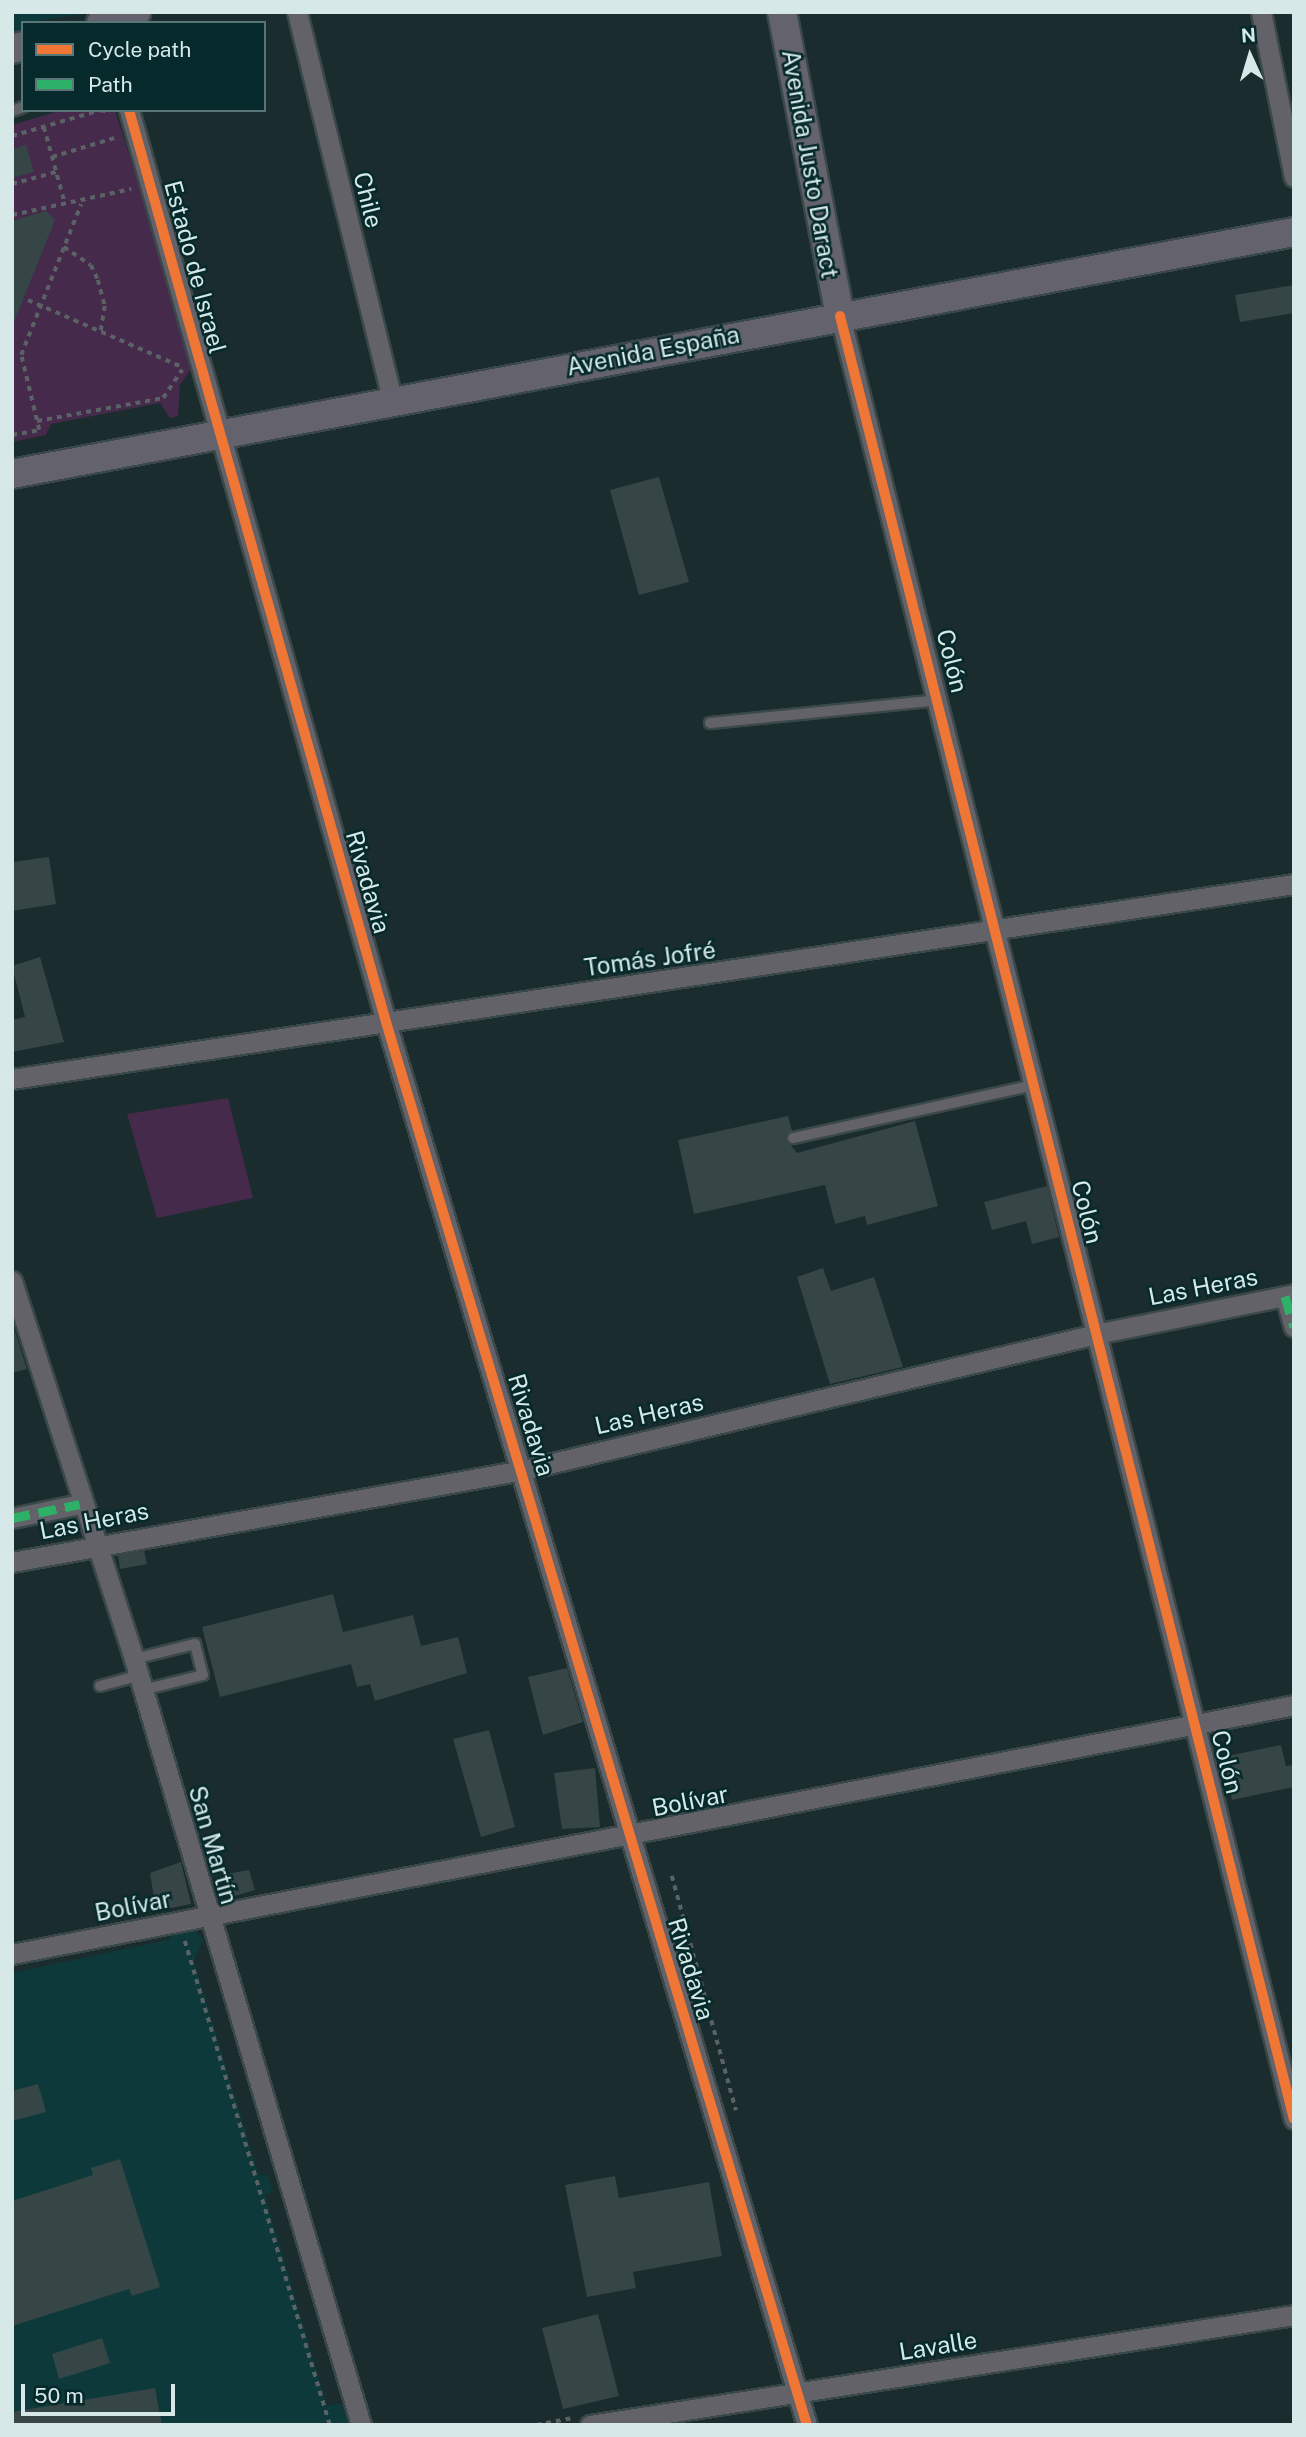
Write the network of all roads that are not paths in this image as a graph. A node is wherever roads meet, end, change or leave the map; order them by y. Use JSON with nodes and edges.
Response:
{"nodes":[{"id":1,"x":135,"y":12,"type":"edge"},
{"id":2,"x":297,"y":12,"type":"edge"},
{"id":3,"x":782,"y":12,"type":"edge"},
{"id":4,"x":1261,"y":12,"type":"edge"},
{"id":5,"x":109,"y":21,"type":"edge"},
{"id":6,"x":130,"y":112,"type":"edge"},
{"id":7,"x":1294,"y":177,"type":"edge"},
{"id":8,"x":1294,"y":232,"type":"edge"},
{"id":9,"x":840,"y":316,"type":"junction"},
{"id":10,"x":392,"y":400,"type":"junction"},
{"id":11,"x":218,"y":436,"type":"junction"},
{"id":12,"x":12,"y":474,"type":"edge"},
{"id":13,"x":940,"y":700,"type":"junction"},
{"id":14,"x":710,"y":723,"type":"dead end"},
{"id":15,"x":1294,"y":884,"type":"edge"},
{"id":16,"x":997,"y":933,"type":"junction"},
{"id":17,"x":386,"y":1022,"type":"junction"},
{"id":18,"x":12,"y":1079,"type":"edge"},
{"id":19,"x":1034,"y":1084,"type":"junction"},
{"id":20,"x":793,"y":1138,"type":"dead end"},
{"id":21,"x":12,"y":1281,"type":"edge"},
{"id":22,"x":1289,"y":1295,"type":"edge"},
{"id":23,"x":1294,"y":1326,"type":"edge"},
{"id":24,"x":1096,"y":1334,"type":"junction"},
{"id":25,"x":523,"y":1470,"type":"junction"},
{"id":26,"x":80,"y":1504,"type":"junction"},
{"id":27,"x":12,"y":1517,"type":"edge"},
{"id":28,"x":93,"y":1545,"type":"junction"},
{"id":29,"x":12,"y":1562,"type":"edge"},
{"id":30,"x":138,"y":1675,"type":"junction"},
{"id":31,"x":100,"y":1686,"type":"dead end"},
{"id":32,"x":1294,"y":1705,"type":"edge"},
{"id":33,"x":1196,"y":1724,"type":"junction"},
{"id":34,"x":630,"y":1838,"type":"junction"},
{"id":35,"x":208,"y":1916,"type":"junction"},
{"id":36,"x":12,"y":1954,"type":"edge"},
{"id":37,"x":1294,"y":2119,"type":"edge"},
{"id":38,"x":1294,"y":2315,"type":"edge"},
{"id":39,"x":797,"y":2392,"type":"junction"},
{"id":40,"x":360,"y":2425,"type":"edge"},
{"id":41,"x":590,"y":2425,"type":"edge"},
{"id":42,"x":807,"y":2425,"type":"edge"}],
"edges":[{"from":1,"to":5,"type":"main road"},
{"from":2,"to":10,"type":"street","name":"Chile"},
{"from":3,"to":9,"type":"main road","name":"Avenida Justo Daract"},
{"from":4,"to":7,"type":"street"},
{"from":6,"to":11,"type":"street","name":"Estado de Israel"},
{"from":8,"to":9,"type":"main road","name":"Avenida España"},
{"from":9,"to":10,"type":"main road","name":"Avenida España"},
{"from":9,"to":13,"type":"street","name":"Colón"},
{"from":10,"to":11,"type":"main road","name":"Avenida España"},
{"from":11,"to":12,"type":"main road","name":"Avenida España"},
{"from":11,"to":17,"type":"street","name":"Rivadavia"},
{"from":13,"to":14,"type":"lane"},
{"from":13,"to":16,"type":"street","name":"Colón"},
{"from":15,"to":16,"type":"street","name":"Tomás Jofré"},
{"from":16,"to":17,"type":"street","name":"Tomás Jofré"},
{"from":16,"to":19,"type":"street","name":"Colón"},
{"from":17,"to":18,"type":"street","name":"Tomás Jofré"},
{"from":17,"to":25,"type":"street","name":"Rivadavia"},
{"from":19,"to":20,"type":"lane"},
{"from":19,"to":24,"type":"street","name":"Colón"},
{"from":21,"to":26,"type":"street","name":"San Martín"},
{"from":22,"to":23,"type":"street"},
{"from":22,"to":24,"type":"street","name":"Las Heras"},
{"from":24,"to":25,"type":"street","name":"Las Heras"},
{"from":24,"to":33,"type":"street","name":"Colón"},
{"from":25,"to":28,"type":"street","name":"Las Heras"},
{"from":25,"to":34,"type":"street","name":"Rivadavia"},
{"from":26,"to":27,"type":"street"},
{"from":26,"to":28,"type":"street","name":"San Martín"},
{"from":28,"to":29,"type":"street","name":"Las Heras"},
{"from":28,"to":30,"type":"street","name":"San Martín"},
{"from":30,"to":30,"type":"lane"},
{"from":30,"to":31,"type":"lane"},
{"from":30,"to":35,"type":"street","name":"San Martín"},
{"from":32,"to":33,"type":"street","name":"Bolívar"},
{"from":33,"to":34,"type":"street","name":"Bolívar"},
{"from":33,"to":37,"type":"street","name":"Colón"},
{"from":34,"to":35,"type":"street","name":"Bolívar"},
{"from":34,"to":39,"type":"street","name":"Rivadavia"},
{"from":35,"to":36,"type":"street","name":"Bolívar"},
{"from":35,"to":40,"type":"street","name":"San Martín"},
{"from":38,"to":39,"type":"street","name":"Lavalle"},
{"from":39,"to":41,"type":"street","name":"Lavalle"},
{"from":39,"to":42,"type":"street","name":"Rivadavia"}]}
